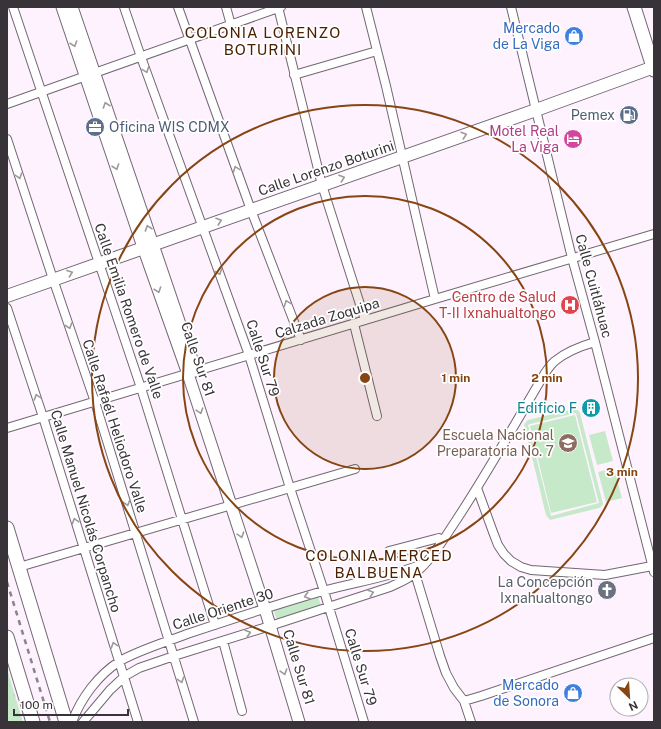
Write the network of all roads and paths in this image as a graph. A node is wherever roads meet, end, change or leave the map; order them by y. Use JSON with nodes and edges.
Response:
{"nodes":[{"id":1,"x":13,"y":7,"type":"edge"},
{"id":2,"x":62,"y":7,"type":"edge"},
{"id":3,"x":72,"y":7,"type":"edge"},
{"id":4,"x":124,"y":7,"type":"edge"},
{"id":5,"x":178,"y":7,"type":"edge"},
{"id":6,"x":226,"y":7,"type":"edge"},
{"id":7,"x":279,"y":7,"type":"edge"},
{"id":8,"x":366,"y":7,"type":"edge"},
{"id":9,"x":511,"y":7,"type":"edge"},
{"id":10,"x":634,"y":7,"type":"edge"},
{"id":11,"x":231,"y":25,"type":"junction"},
{"id":12,"x":189,"y":40,"type":"junction"},
{"id":13,"x":377,"y":51,"type":"junction"},
{"id":14,"x":141,"y":57,"type":"junction"},
{"id":15,"x":654,"y":68,"type":"edge"},
{"id":16,"x":90,"y":75,"type":"junction"},
{"id":17,"x":294,"y":75,"type":"junction"},
{"id":18,"x":42,"y":92,"type":"junction"},
{"id":19,"x":7,"y":104,"type":"edge"},
{"id":20,"x":536,"y":110,"type":"junction"},
{"id":21,"x":7,"y":139,"type":"edge"},
{"id":22,"x":402,"y":157,"type":"junction"},
{"id":23,"x":322,"y":185,"type":"junction"},
{"id":24,"x":251,"y":210,"type":"junction"},
{"id":25,"x":202,"y":226,"type":"junction"},
{"id":26,"x":654,"y":234,"type":"edge"},
{"id":27,"x":148,"y":246,"type":"junction"},
{"id":28,"x":572,"y":258,"type":"junction"},
{"id":29,"x":99,"y":263,"type":"junction"},
{"id":30,"x":53,"y":279,"type":"junction"},
{"id":31,"x":7,"y":296,"type":"edge"},
{"id":32,"x":435,"y":299,"type":"junction"},
{"id":33,"x":7,"y":308,"type":"edge"},
{"id":34,"x":365,"y":320,"type":"junction"},
{"id":35,"x":354,"y":324,"type":"junction"},
{"id":36,"x":301,"y":340,"type":"junction"},
{"id":37,"x":595,"y":342,"type":"junction"},
{"id":38,"x":249,"y":355,"type":"junction"},
{"id":39,"x":192,"y":373,"type":"junction"},
{"id":40,"x":142,"y":388,"type":"junction"},
{"id":41,"x":95,"y":402,"type":"junction"},
{"id":42,"x":377,"y":416,"type":"dead end"},
{"id":43,"x":44,"y":417,"type":"junction"},
{"id":44,"x":7,"y":428,"type":"edge"},
{"id":45,"x":355,"y":469,"type":"dead end"},
{"id":46,"x":290,"y":488,"type":"junction"},
{"id":47,"x":477,"y":488,"type":"junction"},
{"id":48,"x":231,"y":506,"type":"junction"},
{"id":49,"x":183,"y":520,"type":"junction"},
{"id":50,"x":7,"y":528,"type":"edge"},
{"id":51,"x":136,"y":533,"type":"junction"},
{"id":52,"x":443,"y":540,"type":"junction"},
{"id":53,"x":84,"y":548,"type":"junction"},
{"id":54,"x":389,"y":551,"type":"dead end"},
{"id":55,"x":19,"y":567,"type":"junction"},
{"id":56,"x":653,"y":569,"type":"edge"},
{"id":57,"x":414,"y":571,"type":"junction"},
{"id":58,"x":324,"y":591,"type":"junction"},
{"id":59,"x":329,"y":606,"type":"junction"},
{"id":60,"x":265,"y":609,"type":"junction"},
{"id":61,"x":215,"y":625,"type":"junction"},
{"id":62,"x":270,"y":626,"type":"junction"},
{"id":63,"x":7,"y":637,"type":"edge"},
{"id":64,"x":654,"y":638,"type":"edge"},
{"id":65,"x":169,"y":641,"type":"junction"},
{"id":66,"x":222,"y":641,"type":"junction"},
{"id":67,"x":174,"y":656,"type":"junction"},
{"id":68,"x":120,"y":662,"type":"junction"},
{"id":69,"x":125,"y":676,"type":"junction"},
{"id":70,"x":464,"y":701,"type":"junction"},
{"id":71,"x":242,"y":711,"type":"dead end"},
{"id":72,"x":33,"y":722,"type":"edge"},
{"id":73,"x":66,"y":722,"type":"edge"},
{"id":74,"x":72,"y":722,"type":"edge"},
{"id":75,"x":82,"y":722,"type":"edge"},
{"id":76,"x":138,"y":722,"type":"edge"},
{"id":77,"x":194,"y":722,"type":"edge"},
{"id":78,"x":299,"y":722,"type":"edge"},
{"id":79,"x":364,"y":722,"type":"edge"},
{"id":80,"x":470,"y":722,"type":"edge"}],
"edges":[{"from":1,"to":18,"type":"street","name":"Calle Emilia Romero de Valle"},
{"from":2,"to":16,"type":"street","name":"Calle Sur 81","one_way":true},
{"from":3,"to":16,"type":"street","name":"Calle Sur 81"},
{"from":4,"to":14,"type":"street","name":"Calle Sur 79"},
{"from":5,"to":12,"type":"street"},
{"from":6,"to":11,"type":"street"},
{"from":7,"to":11,"type":"street"},
{"from":7,"to":17,"type":"street"},
{"from":8,"to":13,"type":"street"},
{"from":9,"to":20,"type":"street","name":"Calle Cuitláhuac"},
{"from":10,"to":15,"type":"main road"},
{"from":11,"to":12,"type":"street"},
{"from":12,"to":14,"type":"street"},
{"from":24,"to":12,"type":"street","one_way":true},
{"from":13,"to":17,"type":"street"},
{"from":13,"to":22,"type":"street"},
{"from":14,"to":16,"type":"street"},
{"from":14,"to":25,"type":"street","name":"Calle Sur 79","one_way":true},
{"from":15,"to":20,"type":"main road","name":"Calle Lorenzo Boturini"},
{"from":16,"to":18,"type":"street"},
{"from":16,"to":27,"type":"street","name":"Calle Sur 81"},
{"from":17,"to":23,"type":"street"},
{"from":18,"to":19,"type":"street"},
{"from":18,"to":29,"type":"street","name":"Calle Emilia Romero de Valle"},
{"from":22,"to":20,"type":"main road","name":"Calle Lorenzo Boturini","one_way":true},
{"from":20,"to":28,"type":"street","name":"Calle Cuitláhuac"},
{"from":21,"to":30,"type":"street","name":"Calle Rafaél Heliodoro Valle","one_way":true},
{"from":23,"to":22,"type":"main road","name":"Calle Lorenzo Boturini","one_way":true},
{"from":22,"to":32,"type":"street"},
{"from":23,"to":24,"type":"main road","name":"Calle Lorenzo Boturini"},
{"from":23,"to":34,"type":"street"},
{"from":25,"to":24,"type":"main road","name":"Calle Lorenzo Boturini","one_way":true},
{"from":36,"to":24,"type":"street","one_way":true},
{"from":25,"to":27,"type":"main road","name":"Calle Lorenzo Boturini"},
{"from":25,"to":38,"type":"street","name":"Calle Sur 79","one_way":true},
{"from":26,"to":28,"type":"street","name":"Calzada Zoquipa"},
{"from":27,"to":29,"type":"main road","name":"Calle Lorenzo Boturini"},
{"from":27,"to":39,"type":"street","name":"Calle Sur 81"},
{"from":28,"to":32,"type":"street","name":"Calzada Zoquipa"},
{"from":28,"to":37,"type":"street","name":"Calle Cuitláhuac"},
{"from":30,"to":29,"type":"main road","name":"Calle Lorenzo Boturini","one_way":true},
{"from":29,"to":40,"type":"street","name":"Calle Emilia Romero de Valle"},
{"from":30,"to":31,"type":"main road","name":"Calle Lorenzo Boturini"},
{"from":30,"to":41,"type":"street","name":"Calle Rafaél Heliodoro Valle","one_way":true},
{"from":32,"to":34,"type":"street","name":"Calzada Zoquipa"},
{"from":43,"to":33,"type":"street","name":"Calle Manuel Nicolás Corpancho","one_way":true},
{"from":34,"to":35,"type":"street","name":"Calzada Zoquipa"},
{"from":35,"to":36,"type":"street","name":"Calzada Zoquipa"},
{"from":35,"to":42,"type":"street"},
{"from":36,"to":38,"type":"street","name":"Calzada Zoquipa"},
{"from":37,"to":47,"type":"street"},
{"from":37,"to":56,"type":"street","name":"Calle Cuitláhuac"},
{"from":38,"to":39,"type":"street","name":"Calzada Zoquipa"},
{"from":38,"to":46,"type":"street","name":"Calle Sur 79"},
{"from":39,"to":40,"type":"street","name":"Calzada Zoquipa"},
{"from":39,"to":48,"type":"street","name":"Calle Sur 81","one_way":true},
{"from":40,"to":41,"type":"street","name":"Calzada Zoquipa"},
{"from":40,"to":49,"type":"street","name":"Calle Emilia Romero de Valle"},
{"from":41,"to":43,"type":"street","name":"Calzada Zoquipa"},
{"from":41,"to":51,"type":"street","name":"Calle Rafaél Heliodoro Valle","one_way":true},
{"from":43,"to":44,"type":"street","name":"Calzada Zoquipa"},
{"from":53,"to":43,"type":"street","name":"Calle Manuel Nicolás Corpancho","one_way":true},
{"from":45,"to":46,"type":"street"},
{"from":46,"to":48,"type":"street"},
{"from":46,"to":58,"type":"street","name":"Calle Sur 79"},
{"from":47,"to":52,"type":"street"},
{"from":47,"to":56,"type":"street"},
{"from":48,"to":49,"type":"street"},
{"from":48,"to":60,"type":"street","name":"Calle Sur 81","one_way":true},
{"from":49,"to":51,"type":"street"},
{"from":49,"to":61,"type":"street","name":"Calle Emilia Romero de Valle"},
{"from":50,"to":55,"type":"main road"},
{"from":51,"to":53,"type":"street"},
{"from":51,"to":65,"type":"street","name":"Calle Rafaél Heliodoro Valle"},
{"from":52,"to":54,"type":"street"},
{"from":52,"to":57,"type":"street"},
{"from":53,"to":55,"type":"street"},
{"from":68,"to":53,"type":"street","name":"Calle Manuel Nicolás Corpancho","one_way":true},
{"from":55,"to":73,"type":"main road"},
{"from":57,"to":58,"type":"street","name":"Calle Oriente 30"},
{"from":59,"to":57,"type":"street","one_way":true},
{"from":57,"to":70,"type":"street"},
{"from":58,"to":59,"type":"street","name":"Calle Sur 79"},
{"from":58,"to":60,"type":"street","name":"Calle Oriente 30","one_way":true},
{"from":59,"to":62,"type":"street"},
{"from":59,"to":79,"type":"street","name":"Calle Sur 79"},
{"from":60,"to":61,"type":"street","name":"Calle Oriente 30"},
{"from":60,"to":62,"type":"street","name":"Calle Sur 81"},
{"from":61,"to":65,"type":"street","name":"Calle Oriente 30"},
{"from":66,"to":62,"type":"street","one_way":true},
{"from":62,"to":78,"type":"street","name":"Calle Sur 81","one_way":true},
{"from":63,"to":72,"type":"main road"},
{"from":64,"to":70,"type":"street"},
{"from":65,"to":67,"type":"street","name":"Calle Rafaél Heliodoro Valle"},
{"from":65,"to":68,"type":"street","name":"Calle Oriente 30"},
{"from":66,"to":67,"type":"street"},
{"from":66,"to":71,"type":"street"},
{"from":67,"to":69,"type":"street"},
{"from":67,"to":77,"type":"street","name":"Calle Rafaél Heliodoro Valle","one_way":true},
{"from":68,"to":69,"type":"street","name":"Calle Manuel Nicolás Corpancho"},
{"from":68,"to":74,"type":"street","name":"Calle Oriente 30"},
{"from":69,"to":75,"type":"street"},
{"from":69,"to":76,"type":"street","name":"Calle Manuel Nicolás Corpancho"},
{"from":70,"to":80,"type":"street"}]}
